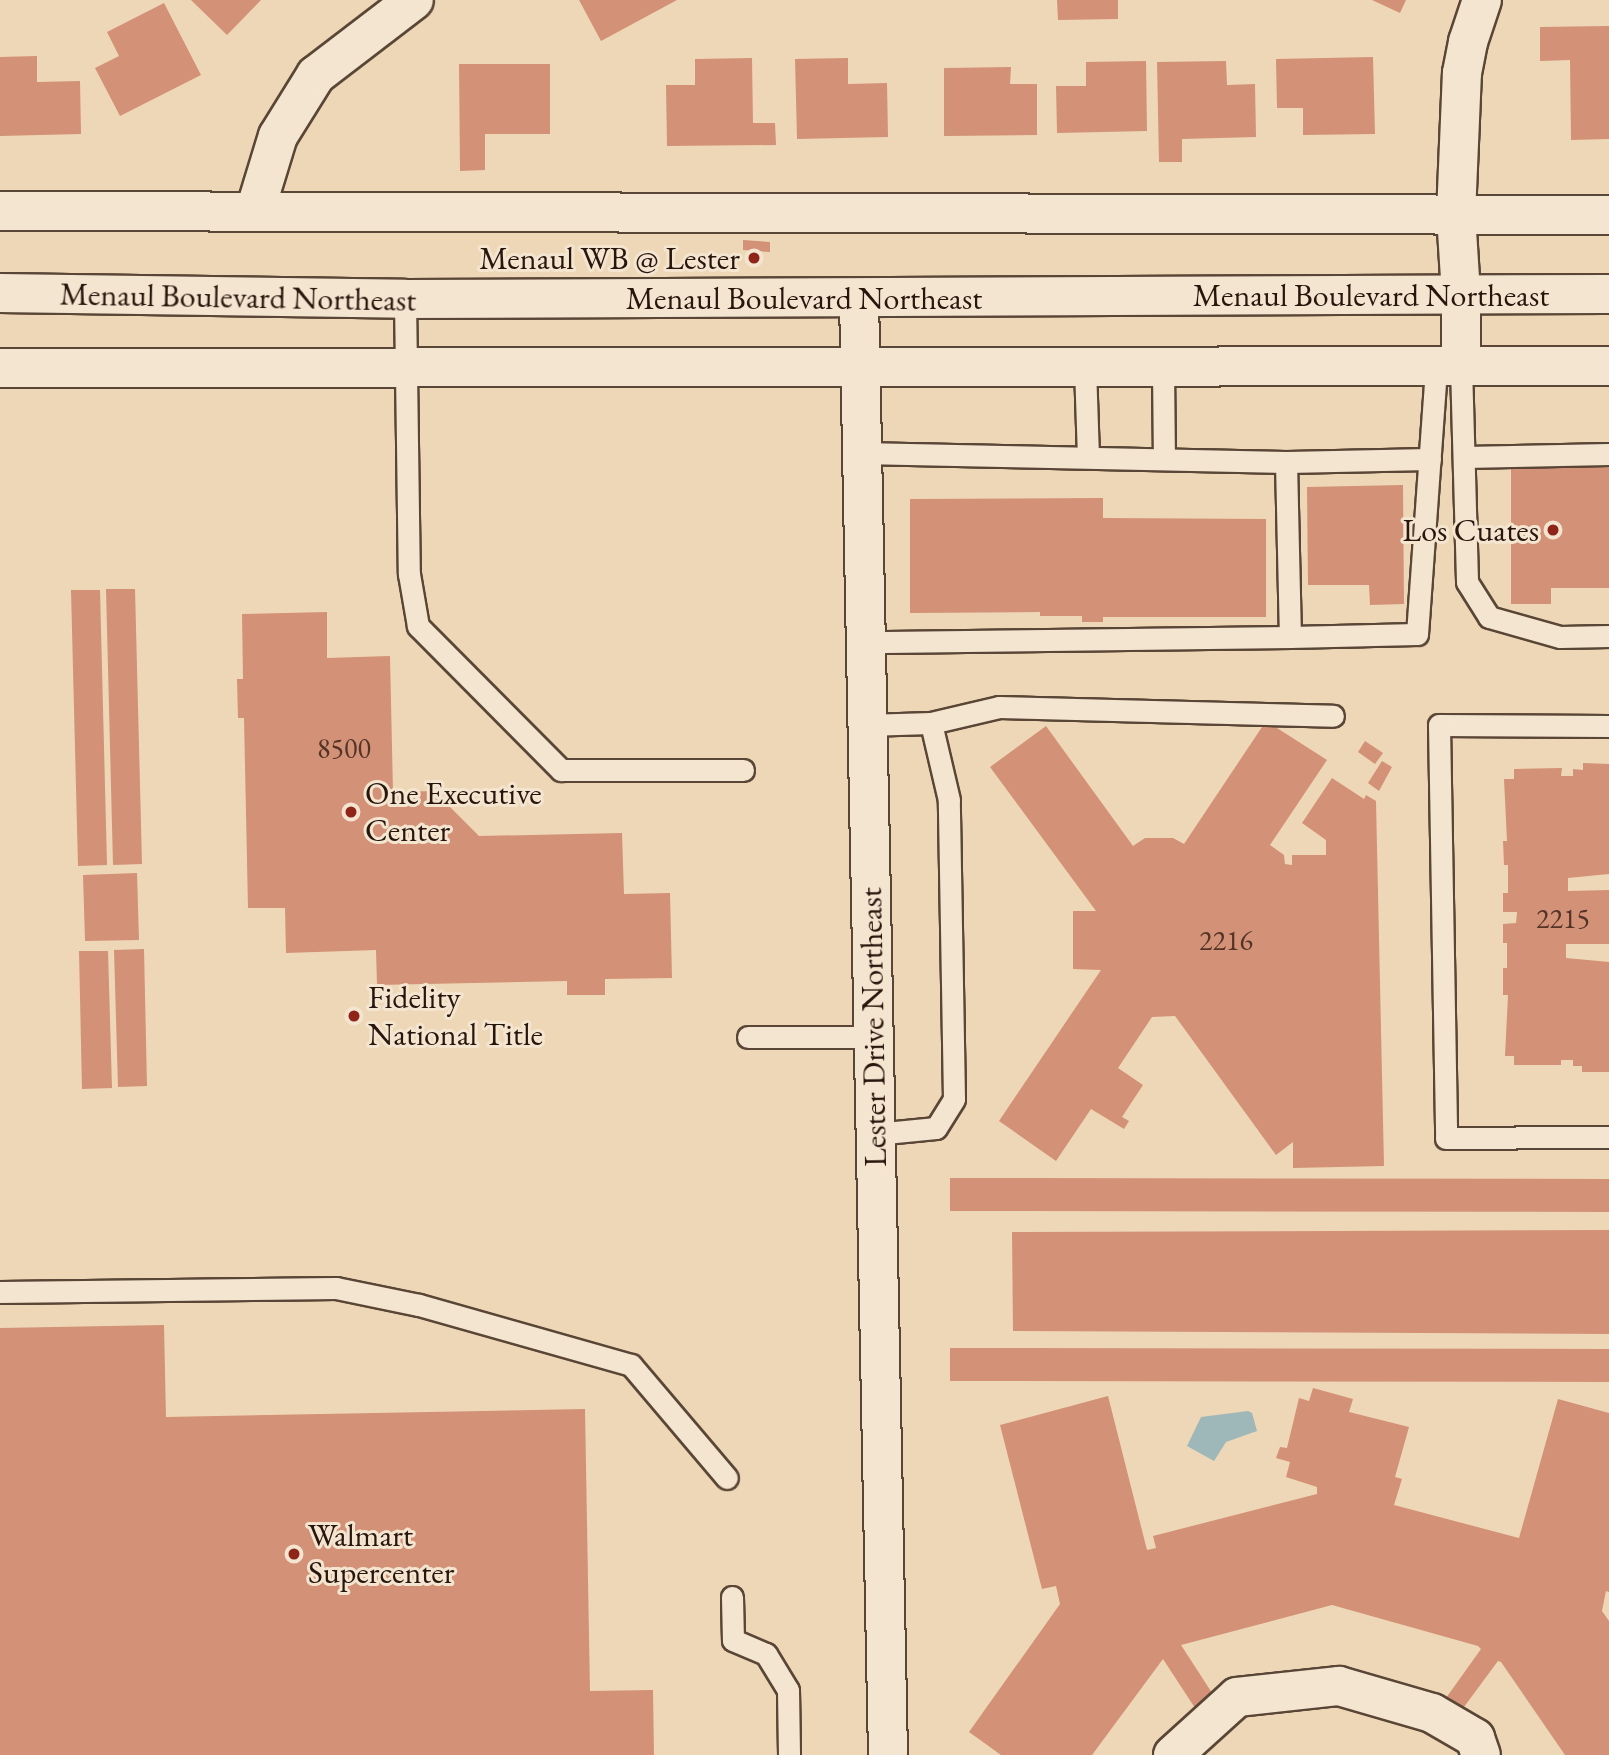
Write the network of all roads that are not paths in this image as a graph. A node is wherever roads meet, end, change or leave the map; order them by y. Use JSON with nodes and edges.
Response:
{"nodes":[{"id":1,"x":414,"y":0,"type":"edge"},
{"id":2,"x":1482,"y":0,"type":"edge"},
{"id":3,"x":0,"y":211,"type":"edge"},
{"id":4,"x":255,"y":211,"type":"junction"},
{"id":5,"x":1456,"y":215,"type":"junction"},
{"id":6,"x":1609,"y":215,"type":"edge"},
{"id":7,"x":0,"y":293,"type":"edge"},
{"id":8,"x":1461,"y":294,"type":"junction"},
{"id":9,"x":1609,"y":294,"type":"edge"},
{"id":10,"x":859,"y":298,"type":"junction"},
{"id":11,"x":405,"y":299,"type":"junction"},
{"id":12,"x":1449,"y":366,"type":"junction"},
{"id":13,"x":1609,"y":366,"type":"edge"},
{"id":14,"x":1085,"y":367,"type":"junction"},
{"id":15,"x":0,"y":368,"type":"edge"},
{"id":16,"x":1163,"y":368,"type":"junction"},
{"id":17,"x":407,"y":369,"type":"junction"},
{"id":18,"x":859,"y":369,"type":"junction"},
{"id":19,"x":861,"y":453,"type":"junction"},
{"id":20,"x":1609,"y":454,"type":"edge"},
{"id":21,"x":1088,"y":457,"type":"junction"},
{"id":22,"x":1465,"y":457,"type":"junction"},
{"id":23,"x":1164,"y":459,"type":"junction"},
{"id":24,"x":1430,"y":459,"type":"junction"},
{"id":25,"x":1286,"y":461,"type":"junction"},
{"id":26,"x":1609,"y":636,"type":"edge"},
{"id":27,"x":1290,"y":637,"type":"junction"},
{"id":28,"x":865,"y":642,"type":"junction"},
{"id":29,"x":1333,"y":716,"type":"dead end"},
{"id":30,"x":931,"y":723,"type":"junction"},
{"id":31,"x":866,"y":724,"type":"junction"},
{"id":32,"x":1609,"y":726,"type":"edge"},
{"id":33,"x":743,"y":770,"type":"dead end"},
{"id":34,"x":748,"y":1037,"type":"dead end"},
{"id":35,"x":873,"y":1037,"type":"junction"},
{"id":36,"x":875,"y":1133,"type":"junction"},
{"id":37,"x":1609,"y":1137,"type":"edge"},
{"id":38,"x":0,"y":1293,"type":"edge"},
{"id":39,"x":727,"y":1478,"type":"dead end"},
{"id":40,"x":732,"y":1597,"type":"dead end"},
{"id":41,"x":789,"y":1755,"type":"edge"},
{"id":42,"x":888,"y":1755,"type":"edge"},
{"id":43,"x":1173,"y":1755,"type":"edge"},
{"id":44,"x":1480,"y":1755,"type":"edge"}],
"edges":[{"from":1,"to":4,"type":"street"},
{"from":2,"to":5,"type":"street"},
{"from":3,"to":4,"type":"street"},
{"from":4,"to":5,"type":"street"},
{"from":5,"to":6,"type":"street"},
{"from":5,"to":8,"type":"street"},
{"from":7,"to":11,"type":"street","name":"Menaul Boulevard Northeast"},
{"from":8,"to":9,"type":"street","name":"Menaul Boulevard Northeast"},
{"from":8,"to":10,"type":"street","name":"Menaul Boulevard Northeast"},
{"from":8,"to":12,"type":"street"},
{"from":10,"to":11,"type":"street","name":"Menaul Boulevard Northeast"},
{"from":10,"to":18,"type":"street","name":"Lester Drive Northeast"},
{"from":11,"to":17,"type":"lane"},
{"from":12,"to":13,"type":"street"},
{"from":12,"to":16,"type":"street"},
{"from":12,"to":22,"type":"lane"},
{"from":12,"to":24,"type":"lane"},
{"from":14,"to":16,"type":"street"},
{"from":14,"to":18,"type":"street"},
{"from":14,"to":21,"type":"lane"},
{"from":15,"to":17,"type":"street"},
{"from":16,"to":23,"type":"lane"},
{"from":17,"to":18,"type":"street"},
{"from":17,"to":33,"type":"lane"},
{"from":18,"to":19,"type":"street","name":"Lester Drive Northeast"},
{"from":19,"to":21,"type":"lane"},
{"from":19,"to":28,"type":"street","name":"Lester Drive Northeast"},
{"from":20,"to":22,"type":"lane"},
{"from":21,"to":23,"type":"lane"},
{"from":22,"to":26,"type":"lane"},
{"from":23,"to":25,"type":"lane"},
{"from":24,"to":25,"type":"lane"},
{"from":24,"to":27,"type":"lane"},
{"from":25,"to":27,"type":"lane"},
{"from":27,"to":28,"type":"lane"},
{"from":28,"to":31,"type":"street","name":"Lester Drive Northeast"},
{"from":29,"to":30,"type":"lane"},
{"from":30,"to":31,"type":"lane"},
{"from":30,"to":36,"type":"lane"},
{"from":31,"to":35,"type":"street","name":"Lester Drive Northeast"},
{"from":32,"to":37,"type":"lane"},
{"from":34,"to":35,"type":"lane"},
{"from":35,"to":36,"type":"street","name":"Lester Drive Northeast"},
{"from":36,"to":42,"type":"street","name":"Lester Drive Northeast"},
{"from":38,"to":39,"type":"lane"},
{"from":40,"to":41,"type":"lane"},
{"from":43,"to":44,"type":"street"}]}
